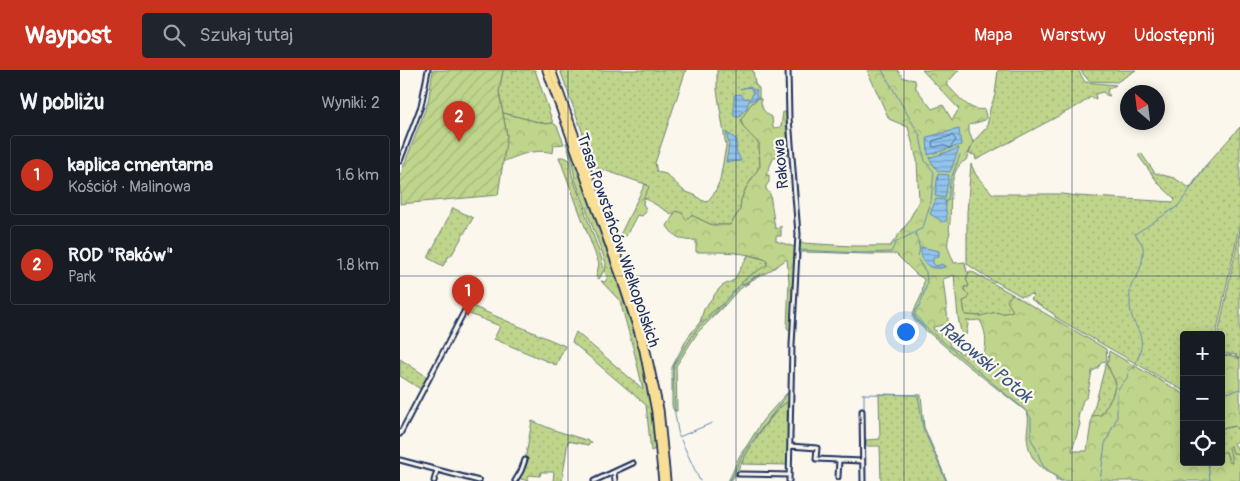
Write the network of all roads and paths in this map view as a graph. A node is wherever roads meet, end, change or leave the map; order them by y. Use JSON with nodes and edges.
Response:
{"nodes":[{"id":1,"x":428,"y":70,"type":"edge"},
{"id":2,"x":546,"y":70,"type":"edge"},
{"id":3,"x":552,"y":70,"type":"edge"},
{"id":4,"x":788,"y":70,"type":"edge"},
{"id":5,"x":400,"y":161,"type":"edge"},
{"id":6,"x":465,"y":310,"type":"dead end"},
{"id":7,"x":862,"y":411,"type":"dead end"},
{"id":8,"x":400,"y":434,"type":"edge"},
{"id":9,"x":790,"y":446,"type":"junction"},
{"id":10,"x":400,"y":460,"type":"edge"},
{"id":11,"x":525,"y":460,"type":"dead end"},
{"id":12,"x":839,"y":460,"type":"junction"},
{"id":13,"x":862,"y":461,"type":"junction"},
{"id":14,"x":633,"y":463,"type":"dead end"},
{"id":15,"x":437,"y":470,"type":"junction"},
{"id":16,"x":614,"y":472,"type":"junction"},
{"id":17,"x":740,"y":474,"type":"dead end"},
{"id":18,"x":789,"y":475,"type":"junction"},
{"id":19,"x":838,"y":477,"type":"dead end"},
{"id":20,"x":434,"y":481,"type":"edge"},
{"id":21,"x":480,"y":481,"type":"edge"},
{"id":22,"x":515,"y":481,"type":"edge"},
{"id":23,"x":594,"y":481,"type":"edge"},
{"id":24,"x":615,"y":481,"type":"edge"},
{"id":25,"x":662,"y":481,"type":"edge"},
{"id":26,"x":667,"y":481,"type":"edge"},
{"id":27,"x":789,"y":481,"type":"edge"},
{"id":28,"x":863,"y":481,"type":"edge"}],
"edges":[{"from":1,"to":5,"type":"street"},
{"from":2,"to":25,"type":"highway","name":"Trasa Powstańców Wielkopolskich"},
{"from":3,"to":26,"type":"highway","name":"Trasa Powstańców Wielkopolskich"},
{"from":4,"to":9,"type":"street","name":"Rakowa"},
{"from":6,"to":8,"type":"street"},
{"from":7,"to":13,"type":"street"},
{"from":9,"to":12,"type":"street"},
{"from":9,"to":18,"type":"street","name":"Rakowa"},
{"from":10,"to":15,"type":"street"},
{"from":11,"to":22,"type":"street"},
{"from":12,"to":13,"type":"street"},
{"from":12,"to":19,"type":"street"},
{"from":13,"to":28,"type":"street"},
{"from":14,"to":16,"type":"street"},
{"from":15,"to":20,"type":"street"},
{"from":15,"to":21,"type":"street"},
{"from":16,"to":23,"type":"street"},
{"from":16,"to":24,"type":"street"},
{"from":17,"to":18,"type":"street"},
{"from":18,"to":27,"type":"street","name":"Rakowa"}]}
